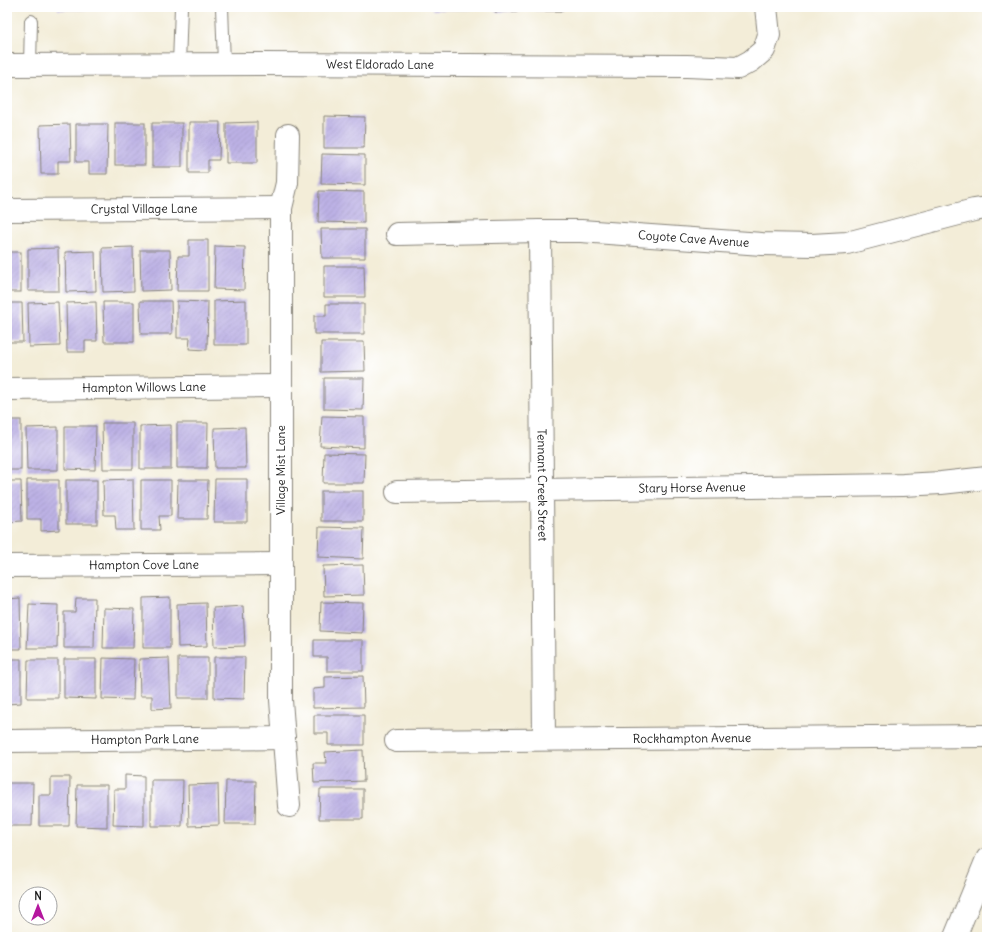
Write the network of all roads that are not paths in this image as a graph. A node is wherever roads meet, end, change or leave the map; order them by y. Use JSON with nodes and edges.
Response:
{"nodes":[{"id":1,"x":181,"y":7,"type":"edge"},
{"id":2,"x":222,"y":7,"type":"edge"},
{"id":3,"x":766,"y":7,"type":"edge"},
{"id":4,"x":31,"y":22,"type":"dead end"},
{"id":5,"x":179,"y":64,"type":"junction"},
{"id":6,"x":224,"y":64,"type":"junction"},
{"id":7,"x":7,"y":65,"type":"edge"},
{"id":8,"x":30,"y":65,"type":"junction"},
{"id":9,"x":288,"y":135,"type":"dead end"},
{"id":10,"x":281,"y":208,"type":"junction"},
{"id":11,"x":987,"y":208,"type":"edge"},
{"id":12,"x":7,"y":210,"type":"edge"},
{"id":13,"x":540,"y":231,"type":"junction"},
{"id":14,"x":397,"y":234,"type":"dead end"},
{"id":15,"x":281,"y":386,"type":"junction"},
{"id":16,"x":7,"y":389,"type":"edge"},
{"id":17,"x":987,"y":478,"type":"edge"},
{"id":18,"x":542,"y":491,"type":"junction"},
{"id":19,"x":397,"y":492,"type":"dead end"},
{"id":20,"x":281,"y":564,"type":"junction"},
{"id":21,"x":7,"y":566,"type":"edge"},
{"id":22,"x":987,"y":736,"type":"edge"},
{"id":23,"x":284,"y":738,"type":"junction"},
{"id":24,"x":544,"y":739,"type":"junction"},
{"id":25,"x":7,"y":741,"type":"edge"},
{"id":26,"x":396,"y":741,"type":"dead end"},
{"id":27,"x":289,"y":806,"type":"dead end"},
{"id":28,"x":987,"y":859,"type":"edge"},
{"id":29,"x":955,"y":937,"type":"edge"}],
"edges":[{"from":1,"to":5,"type":"lane"},
{"from":2,"to":6,"type":"lane"},
{"from":3,"to":6,"type":"street","name":"West Eldorado Lane"},
{"from":4,"to":8,"type":"lane"},
{"from":5,"to":6,"type":"street","name":"West Eldorado Lane"},
{"from":5,"to":8,"type":"street","name":"West Eldorado Lane"},
{"from":7,"to":8,"type":"street","name":"West Eldorado Lane"},
{"from":9,"to":10,"type":"street","name":"Village Mist Lane"},
{"from":10,"to":12,"type":"street","name":"Crystal Village Lane"},
{"from":10,"to":15,"type":"street","name":"Village Mist Lane"},
{"from":11,"to":13,"type":"street","name":"Coyote Cave Avenue"},
{"from":13,"to":14,"type":"street","name":"Coyote Cave Avenue"},
{"from":13,"to":18,"type":"street","name":"Tennant Creek Street"},
{"from":15,"to":16,"type":"street","name":"Hampton Willows Lane"},
{"from":15,"to":20,"type":"street","name":"Village Mist Lane"},
{"from":17,"to":18,"type":"street","name":"Stary Horse Avenue"},
{"from":18,"to":19,"type":"street","name":"Stary Horse Avenue"},
{"from":18,"to":24,"type":"street","name":"Tennant Creek Street"},
{"from":20,"to":21,"type":"street","name":"Hampton Cove Lane"},
{"from":20,"to":23,"type":"street","name":"Village Mist Lane"},
{"from":22,"to":24,"type":"street","name":"Rockhampton Avenue"},
{"from":23,"to":25,"type":"street","name":"Hampton Park Lane"},
{"from":23,"to":27,"type":"street","name":"Village Mist Lane"},
{"from":24,"to":26,"type":"street","name":"Rockhampton Avenue"},
{"from":28,"to":29,"type":"street"}]}
